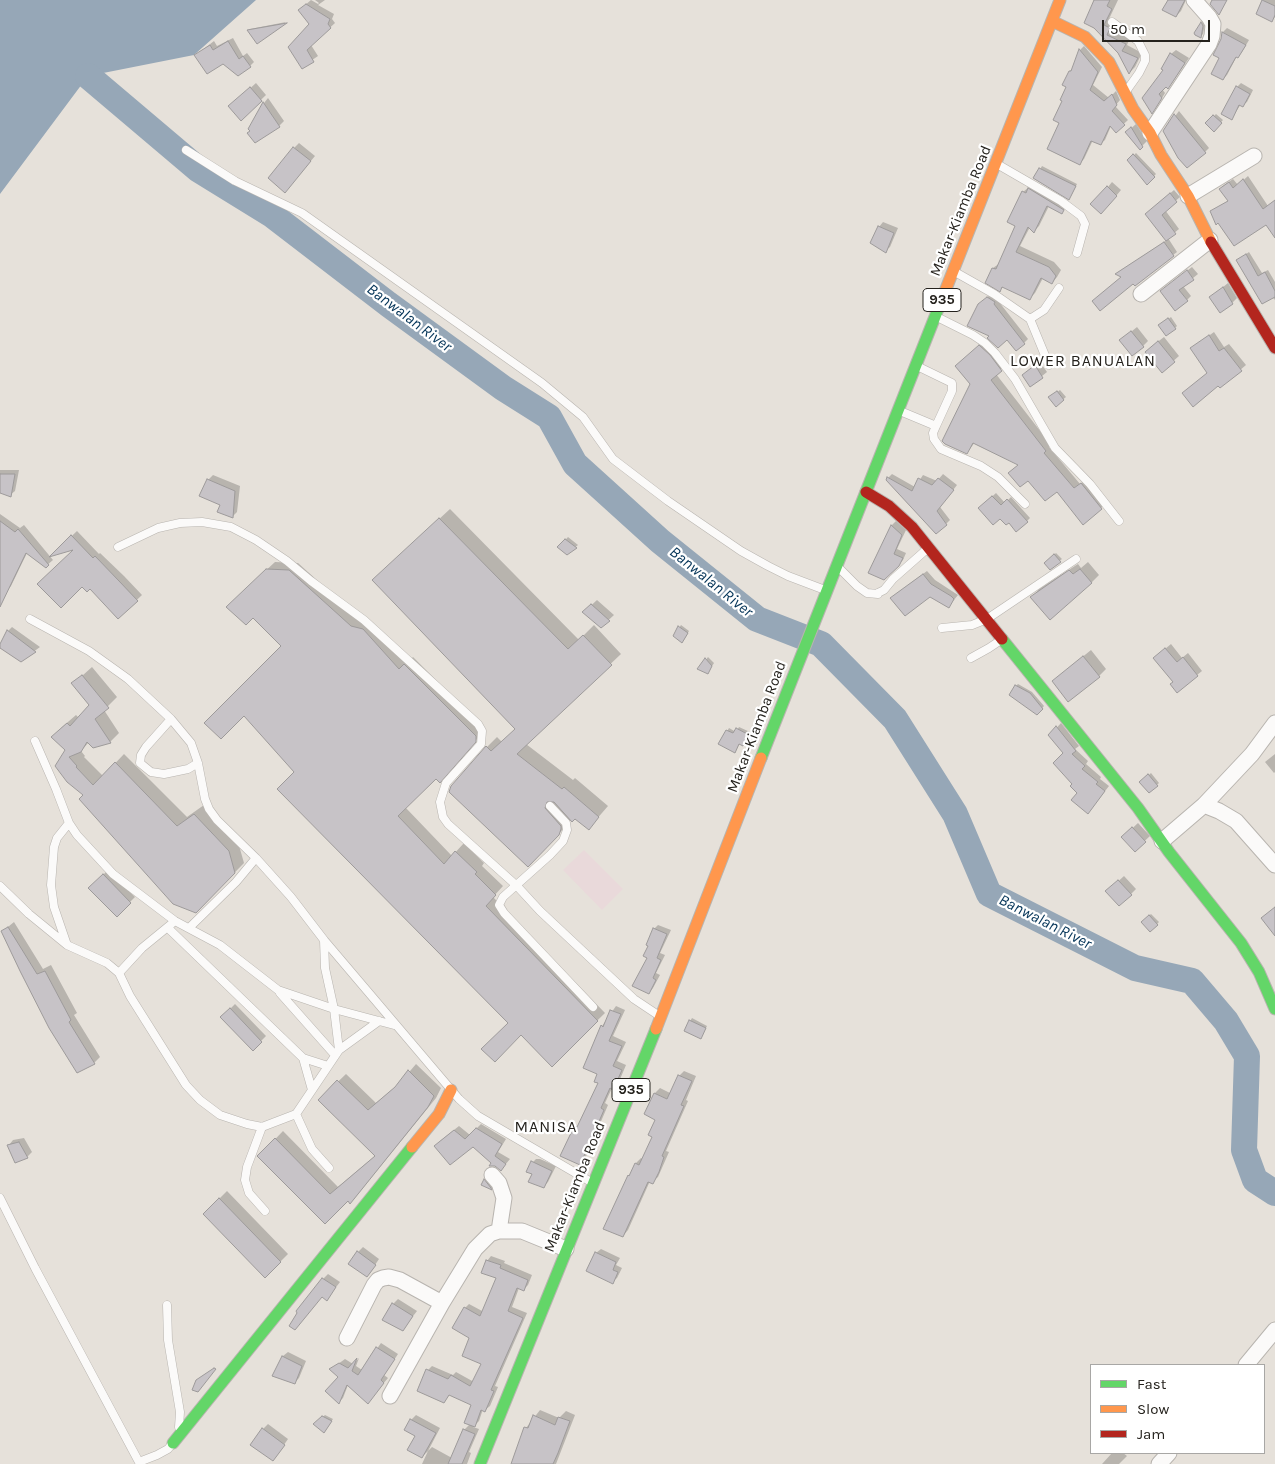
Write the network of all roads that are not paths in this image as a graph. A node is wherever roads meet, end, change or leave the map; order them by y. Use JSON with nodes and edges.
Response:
{"nodes":[{"id":1,"x":1060,"y":0,"type":"edge"},
{"id":2,"x":1194,"y":0,"type":"edge"},
{"id":3,"x":1052,"y":21,"type":"junction"},
{"id":4,"x":1112,"y":22,"type":"dead end"},
{"id":5,"x":1125,"y":91,"type":"junction"},
{"id":6,"x":1150,"y":133,"type":"junction"},
{"id":7,"x":186,"y":150,"type":"dead end"},
{"id":8,"x":1254,"y":156,"type":"dead end"},
{"id":9,"x":996,"y":163,"type":"junction"},
{"id":10,"x":1188,"y":196,"type":"junction"},
{"id":11,"x":1210,"y":240,"type":"junction"},
{"id":12,"x":1076,"y":253,"type":"dead end"},
{"id":13,"x":953,"y":271,"type":"junction"},
{"id":14,"x":1058,"y":288,"type":"dead end"},
{"id":15,"x":1141,"y":294,"type":"dead end"},
{"id":16,"x":935,"y":317,"type":"junction"},
{"id":17,"x":1030,"y":319,"type":"junction"},
{"id":18,"x":1275,"y":348,"type":"edge"},
{"id":19,"x":916,"y":365,"type":"junction"},
{"id":20,"x":1049,"y":365,"type":"dead end"},
{"id":21,"x":898,"y":410,"type":"junction"},
{"id":22,"x":936,"y":426,"type":"junction"},
{"id":23,"x":866,"y":492,"type":"junction"},
{"id":24,"x":1026,"y":504,"type":"dead end"},
{"id":25,"x":1119,"y":521,"type":"dead end"},
{"id":26,"x":118,"y":548,"type":"dead end"},
{"id":27,"x":928,"y":548,"type":"junction"},
{"id":28,"x":1076,"y":559,"type":"dead end"},
{"id":29,"x":836,"y":566,"type":"junction"},
{"id":30,"x":825,"y":595,"type":"junction"},
{"id":31,"x":30,"y":619,"type":"dead end"},
{"id":32,"x":987,"y":619,"type":"junction"},
{"id":33,"x":942,"y":628,"type":"dead end"},
{"id":34,"x":1002,"y":638,"type":"junction"},
{"id":35,"x":971,"y":658,"type":"dead end"},
{"id":36,"x":171,"y":719,"type":"junction"},
{"id":37,"x":1274,"y":730,"type":"edge"},
{"id":38,"x":35,"y":741,"type":"dead end"},
{"id":39,"x":198,"y":763,"type":"junction"},
{"id":40,"x":1204,"y":805,"type":"junction"},
{"id":41,"x":550,"y":806,"type":"dead end"},
{"id":42,"x":69,"y":823,"type":"junction"},
{"id":43,"x":1162,"y":841,"type":"junction"},
{"id":44,"x":256,"y":858,"type":"junction"},
{"id":45,"x":1275,"y":865,"type":"edge"},
{"id":46,"x":0,"y":886,"type":"edge"},
{"id":47,"x":517,"y":886,"type":"junction"},
{"id":48,"x":175,"y":921,"type":"junction"},
{"id":49,"x":168,"y":928,"type":"junction"},
{"id":50,"x":189,"y":928,"type":"junction"},
{"id":51,"x":324,"y":940,"type":"junction"},
{"id":52,"x":67,"y":945,"type":"junction"},
{"id":53,"x":119,"y":973,"type":"junction"},
{"id":54,"x":278,"y":990,"type":"junction"},
{"id":55,"x":593,"y":1007,"type":"dead end"},
{"id":56,"x":334,"y":1009,"type":"junction"},
{"id":57,"x":1275,"y":1009,"type":"edge"},
{"id":58,"x":661,"y":1016,"type":"junction"},
{"id":59,"x":379,"y":1021,"type":"junction"},
{"id":60,"x":394,"y":1025,"type":"junction"},
{"id":61,"x":337,"y":1053,"type":"junction"},
{"id":62,"x":303,"y":1058,"type":"junction"},
{"id":63,"x":328,"y":1066,"type":"junction"},
{"id":64,"x":312,"y":1090,"type":"junction"},
{"id":65,"x":451,"y":1090,"type":"junction"},
{"id":66,"x":296,"y":1114,"type":"junction"},
{"id":67,"x":262,"y":1126,"type":"junction"},
{"id":68,"x":329,"y":1168,"type":"dead end"},
{"id":69,"x":492,"y":1175,"type":"dead end"},
{"id":70,"x":593,"y":1183,"type":"junction"},
{"id":71,"x":0,"y":1198,"type":"edge"},
{"id":72,"x":265,"y":1211,"type":"dead end"},
{"id":73,"x":499,"y":1231,"type":"junction"},
{"id":74,"x":566,"y":1248,"type":"junction"},
{"id":75,"x":442,"y":1303,"type":"junction"},
{"id":76,"x":167,"y":1305,"type":"dead end"},
{"id":77,"x":1275,"y":1330,"type":"edge"},
{"id":78,"x":347,"y":1338,"type":"dead end"},
{"id":79,"x":1247,"y":1364,"type":"edge"},
{"id":80,"x":390,"y":1396,"type":"dead end"},
{"id":81,"x":173,"y":1443,"type":"junction"},
{"id":82,"x":1168,"y":1454,"type":"edge"},
{"id":83,"x":140,"y":1463,"type":"edge"},
{"id":84,"x":480,"y":1464,"type":"edge"},
{"id":85,"x":1160,"y":1464,"type":"edge"}],
"edges":[{"from":1,"to":3,"type":"main road","name":"Makar-Kiamba Road","number":"935"},
{"from":2,"to":6,"type":"street"},
{"from":3,"to":5,"type":"main road"},
{"from":3,"to":9,"type":"main road","name":"Makar-Kiamba Road","number":"935"},
{"from":4,"to":5,"type":"lane"},
{"from":5,"to":6,"type":"main road"},
{"from":6,"to":10,"type":"main road"},
{"from":7,"to":30,"type":"lane"},
{"from":8,"to":10,"type":"street"},
{"from":9,"to":12,"type":"lane"},
{"from":9,"to":13,"type":"main road","name":"Makar-Kiamba Road","number":"935"},
{"from":10,"to":11,"type":"main road"},
{"from":11,"to":15,"type":"street"},
{"from":11,"to":18,"type":"main road"},
{"from":13,"to":16,"type":"main road","name":"Makar-Kiamba Road","number":"935"},
{"from":13,"to":17,"type":"lane"},
{"from":14,"to":17,"type":"lane"},
{"from":16,"to":19,"type":"main road","name":"Makar-Kiamba Road","number":"935"},
{"from":16,"to":25,"type":"lane"},
{"from":17,"to":20,"type":"lane"},
{"from":19,"to":21,"type":"main road","name":"Makar-Kiamba Road","number":"935"},
{"from":19,"to":22,"type":"lane"},
{"from":21,"to":22,"type":"lane"},
{"from":21,"to":23,"type":"main road","name":"Makar-Kiamba Road","number":"935"},
{"from":22,"to":24,"type":"lane"},
{"from":23,"to":27,"type":"main road"},
{"from":23,"to":29,"type":"main road","name":"Makar-Kiamba Road","number":"935"},
{"from":26,"to":47,"type":"lane"},
{"from":27,"to":29,"type":"lane"},
{"from":27,"to":32,"type":"main road"},
{"from":28,"to":32,"type":"lane"},
{"from":29,"to":30,"type":"main road","name":"Makar-Kiamba Road","number":"935"},
{"from":30,"to":58,"type":"main road","name":"Makar-Kiamba Road","number":"935"},
{"from":31,"to":36,"type":"lane"},
{"from":32,"to":33,"type":"lane"},
{"from":32,"to":34,"type":"main road"},
{"from":34,"to":35,"type":"lane"},
{"from":34,"to":43,"type":"main road"},
{"from":36,"to":39,"type":"lane"},
{"from":36,"to":39,"type":"lane"},
{"from":37,"to":40,"type":"street"},
{"from":38,"to":42,"type":"lane"},
{"from":39,"to":44,"type":"lane"},
{"from":40,"to":43,"type":"street"},
{"from":40,"to":45,"type":"street"},
{"from":41,"to":47,"type":"lane"},
{"from":42,"to":48,"type":"lane"},
{"from":42,"to":52,"type":"lane"},
{"from":43,"to":57,"type":"main road"},
{"from":44,"to":50,"type":"lane"},
{"from":44,"to":51,"type":"lane"},
{"from":46,"to":52,"type":"lane"},
{"from":47,"to":55,"type":"lane"},
{"from":47,"to":58,"type":"lane"},
{"from":48,"to":49,"type":"lane"},
{"from":48,"to":50,"type":"lane"},
{"from":49,"to":53,"type":"lane"},
{"from":49,"to":62,"type":"lane"},
{"from":50,"to":54,"type":"lane"},
{"from":51,"to":56,"type":"lane"},
{"from":51,"to":60,"type":"lane"},
{"from":52,"to":53,"type":"lane"},
{"from":53,"to":67,"type":"lane"},
{"from":54,"to":56,"type":"lane"},
{"from":54,"to":61,"type":"lane"},
{"from":56,"to":59,"type":"lane"},
{"from":56,"to":61,"type":"lane"},
{"from":58,"to":70,"type":"main road","name":"Makar-Kiamba Road","number":"935"},
{"from":59,"to":60,"type":"lane"},
{"from":59,"to":61,"type":"lane"},
{"from":60,"to":65,"type":"lane"},
{"from":61,"to":63,"type":"lane"},
{"from":62,"to":63,"type":"lane"},
{"from":62,"to":64,"type":"lane"},
{"from":63,"to":64,"type":"lane"},
{"from":64,"to":66,"type":"lane"},
{"from":65,"to":70,"type":"lane"},
{"from":65,"to":81,"type":"main road"},
{"from":66,"to":67,"type":"lane"},
{"from":66,"to":68,"type":"lane"},
{"from":67,"to":72,"type":"lane"},
{"from":69,"to":73,"type":"street"},
{"from":70,"to":74,"type":"main road","name":"Makar-Kiamba Road","number":"935"},
{"from":71,"to":83,"type":"lane"},
{"from":73,"to":74,"type":"street"},
{"from":73,"to":75,"type":"street"},
{"from":74,"to":84,"type":"main road","name":"Makar-Kiamba Road","number":"935"},
{"from":75,"to":78,"type":"street"},
{"from":75,"to":80,"type":"street"},
{"from":76,"to":81,"type":"lane"},
{"from":77,"to":79,"type":"street"},
{"from":81,"to":83,"type":"lane"},
{"from":82,"to":85,"type":"street"}]}
